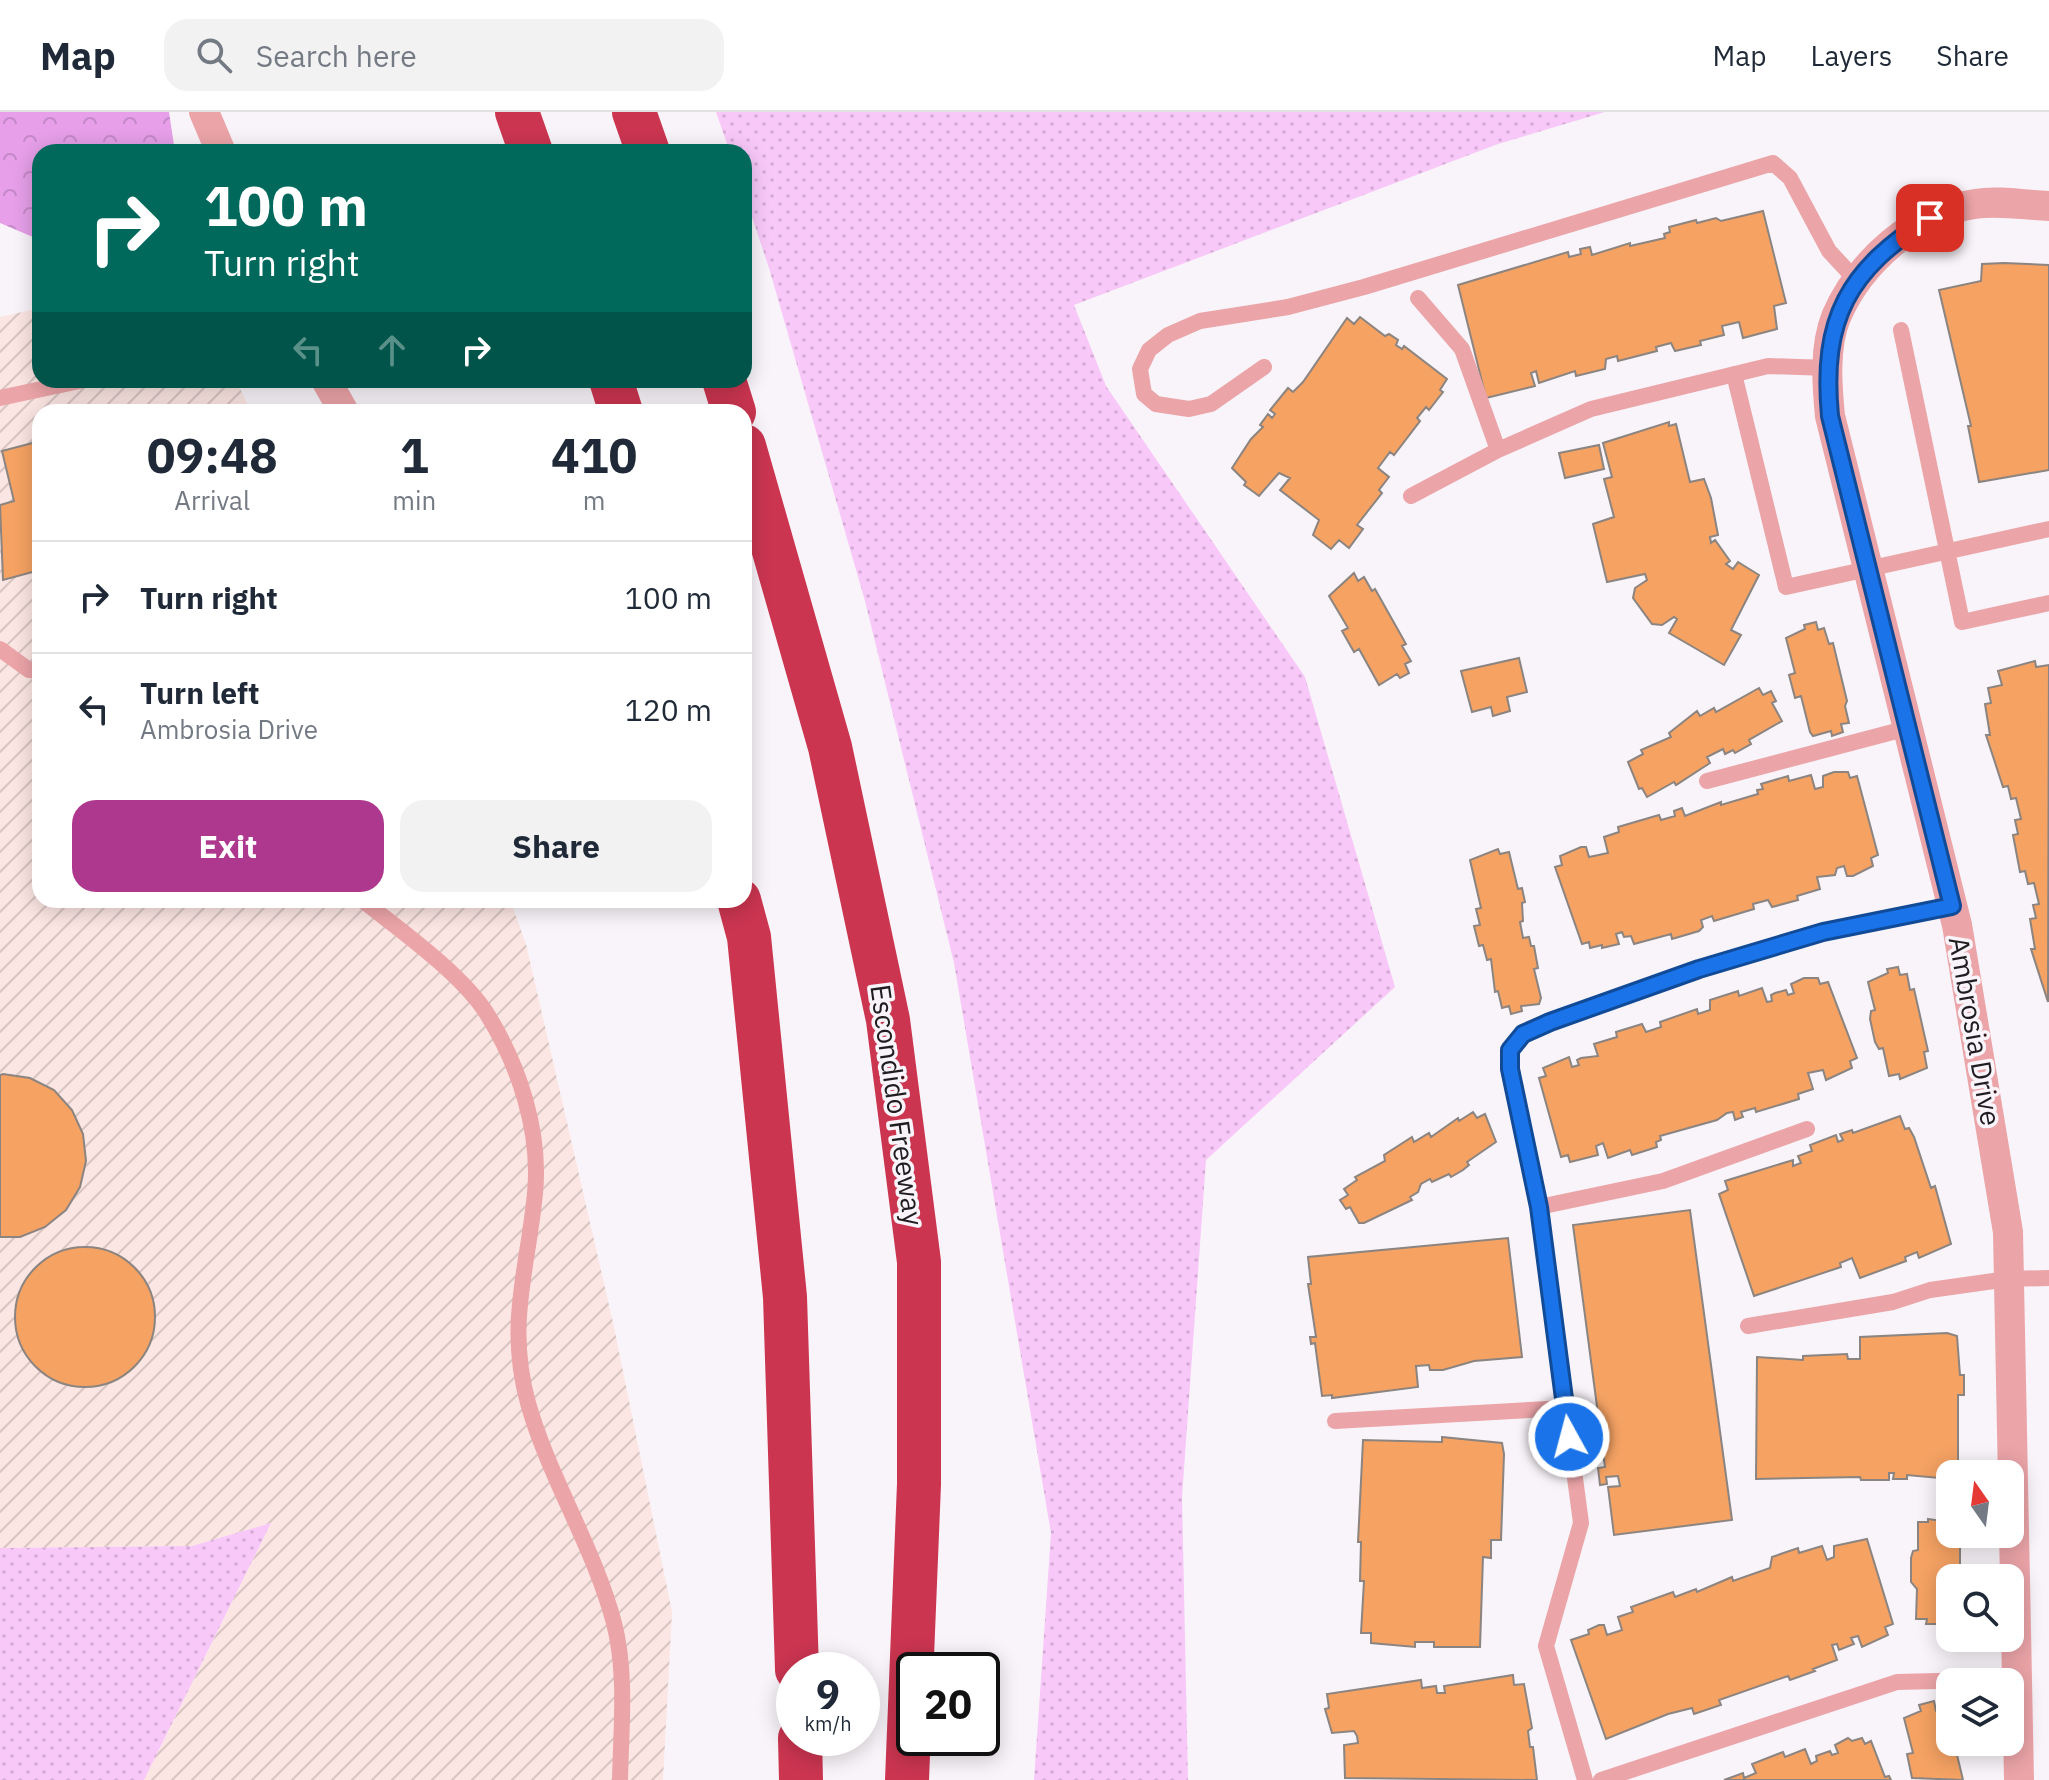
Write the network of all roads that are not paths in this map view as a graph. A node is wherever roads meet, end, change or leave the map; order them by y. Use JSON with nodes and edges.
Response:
{"nodes":[{"id":1,"x":204,"y":112,"type":"edge"},
{"id":2,"x":517,"y":112,"type":"edge"},
{"id":3,"x":634,"y":112,"type":"edge"},
{"id":4,"x":218,"y":144,"type":"edge"},
{"id":5,"x":528,"y":144,"type":"edge"},
{"id":6,"x":645,"y":144,"type":"edge"},
{"id":7,"x":2049,"y":206,"type":"edge"},
{"id":8,"x":1856,"y":280,"type":"junction"},
{"id":9,"x":1418,"y":298,"type":"dead end"},
{"id":10,"x":1901,"y":330,"type":"dead end"},
{"id":11,"x":1264,"y":367,"type":"dead end"},
{"id":12,"x":1828,"y":368,"type":"junction"},
{"id":13,"x":1734,"y":374,"type":"junction"},
{"id":14,"x":47,"y":388,"type":"edge"},
{"id":15,"x":0,"y":398,"type":"edge"},
{"id":16,"x":1498,"y":450,"type":"junction"},
{"id":17,"x":752,"y":475,"type":"edge"},
{"id":18,"x":1411,"y":496,"type":"dead end"},
{"id":19,"x":2049,"y":529,"type":"edge"},
{"id":20,"x":1945,"y":550,"type":"junction"},
{"id":21,"x":1868,"y":568,"type":"junction"},
{"id":22,"x":2049,"y":603,"type":"edge"},
{"id":23,"x":0,"y":649,"type":"edge"},
{"id":24,"x":32,"y":670,"type":"edge"},
{"id":25,"x":1908,"y":728,"type":"junction"},
{"id":26,"x":1707,"y":781,"type":"dead end"},
{"id":27,"x":1952,"y":906,"type":"junction"},
{"id":28,"x":372,"y":908,"type":"edge"},
{"id":29,"x":741,"y":908,"type":"edge"},
{"id":30,"x":1807,"y":1129,"type":"dead end"},
{"id":31,"x":1539,"y":1207,"type":"junction"},
{"id":32,"x":2049,"y":1278,"type":"edge"},
{"id":33,"x":2008,"y":1279,"type":"junction"},
{"id":34,"x":1748,"y":1326,"type":"dead end"},
{"id":35,"x":1565,"y":1408,"type":"junction"},
{"id":36,"x":1335,"y":1421,"type":"dead end"},
{"id":37,"x":796,"y":1652,"type":"edge"},
{"id":38,"x":2017,"y":1668,"type":"edge"},
{"id":39,"x":1936,"y":1681,"type":"edge"},
{"id":40,"x":800,"y":1756,"type":"edge"},
{"id":41,"x":2019,"y":1756,"type":"edge"},
{"id":42,"x":620,"y":1780,"type":"edge"},
{"id":43,"x":801,"y":1780,"type":"edge"},
{"id":44,"x":907,"y":1780,"type":"edge"},
{"id":45,"x":1585,"y":1780,"type":"edge"},
{"id":46,"x":1601,"y":1780,"type":"edge"},
{"id":47,"x":2019,"y":1780,"type":"edge"}],
"edges":[{"from":1,"to":4,"type":"street"},
{"from":2,"to":5,"type":"highway"},
{"from":3,"to":6,"type":"highway"},
{"from":7,"to":8,"type":"street","name":"Ambrosia Drive"},
{"from":8,"to":11,"type":"lane"},
{"from":8,"to":12,"type":"street","name":"Ambrosia Drive"},
{"from":9,"to":16,"type":"lane"},
{"from":10,"to":20,"type":"lane"},
{"from":12,"to":13,"type":"lane"},
{"from":12,"to":21,"type":"street","name":"Ambrosia Drive"},
{"from":13,"to":16,"type":"lane"},
{"from":13,"to":21,"type":"lane"},
{"from":14,"to":15,"type":"lane"},
{"from":16,"to":18,"type":"lane"},
{"from":17,"to":44,"type":"highway","name":"Escondido Freeway"},
{"from":19,"to":20,"type":"lane"},
{"from":20,"to":21,"type":"lane"},
{"from":20,"to":22,"type":"lane"},
{"from":21,"to":25,"type":"street","name":"Ambrosia Drive"},
{"from":23,"to":24,"type":"lane"},
{"from":25,"to":26,"type":"lane"},
{"from":25,"to":27,"type":"street","name":"Ambrosia Drive"},
{"from":27,"to":31,"type":"lane"},
{"from":27,"to":33,"type":"street","name":"Ambrosia Drive"},
{"from":28,"to":42,"type":"lane"},
{"from":29,"to":37,"type":"highway"},
{"from":30,"to":31,"type":"lane"},
{"from":31,"to":35,"type":"lane"},
{"from":32,"to":33,"type":"lane"},
{"from":33,"to":34,"type":"lane"},
{"from":33,"to":38,"type":"street","name":"Ambrosia Drive"},
{"from":35,"to":36,"type":"lane"},
{"from":35,"to":45,"type":"lane"},
{"from":39,"to":46,"type":"lane"},
{"from":40,"to":43,"type":"highway"},
{"from":41,"to":47,"type":"street","name":"Ambrosia Drive"}]}
